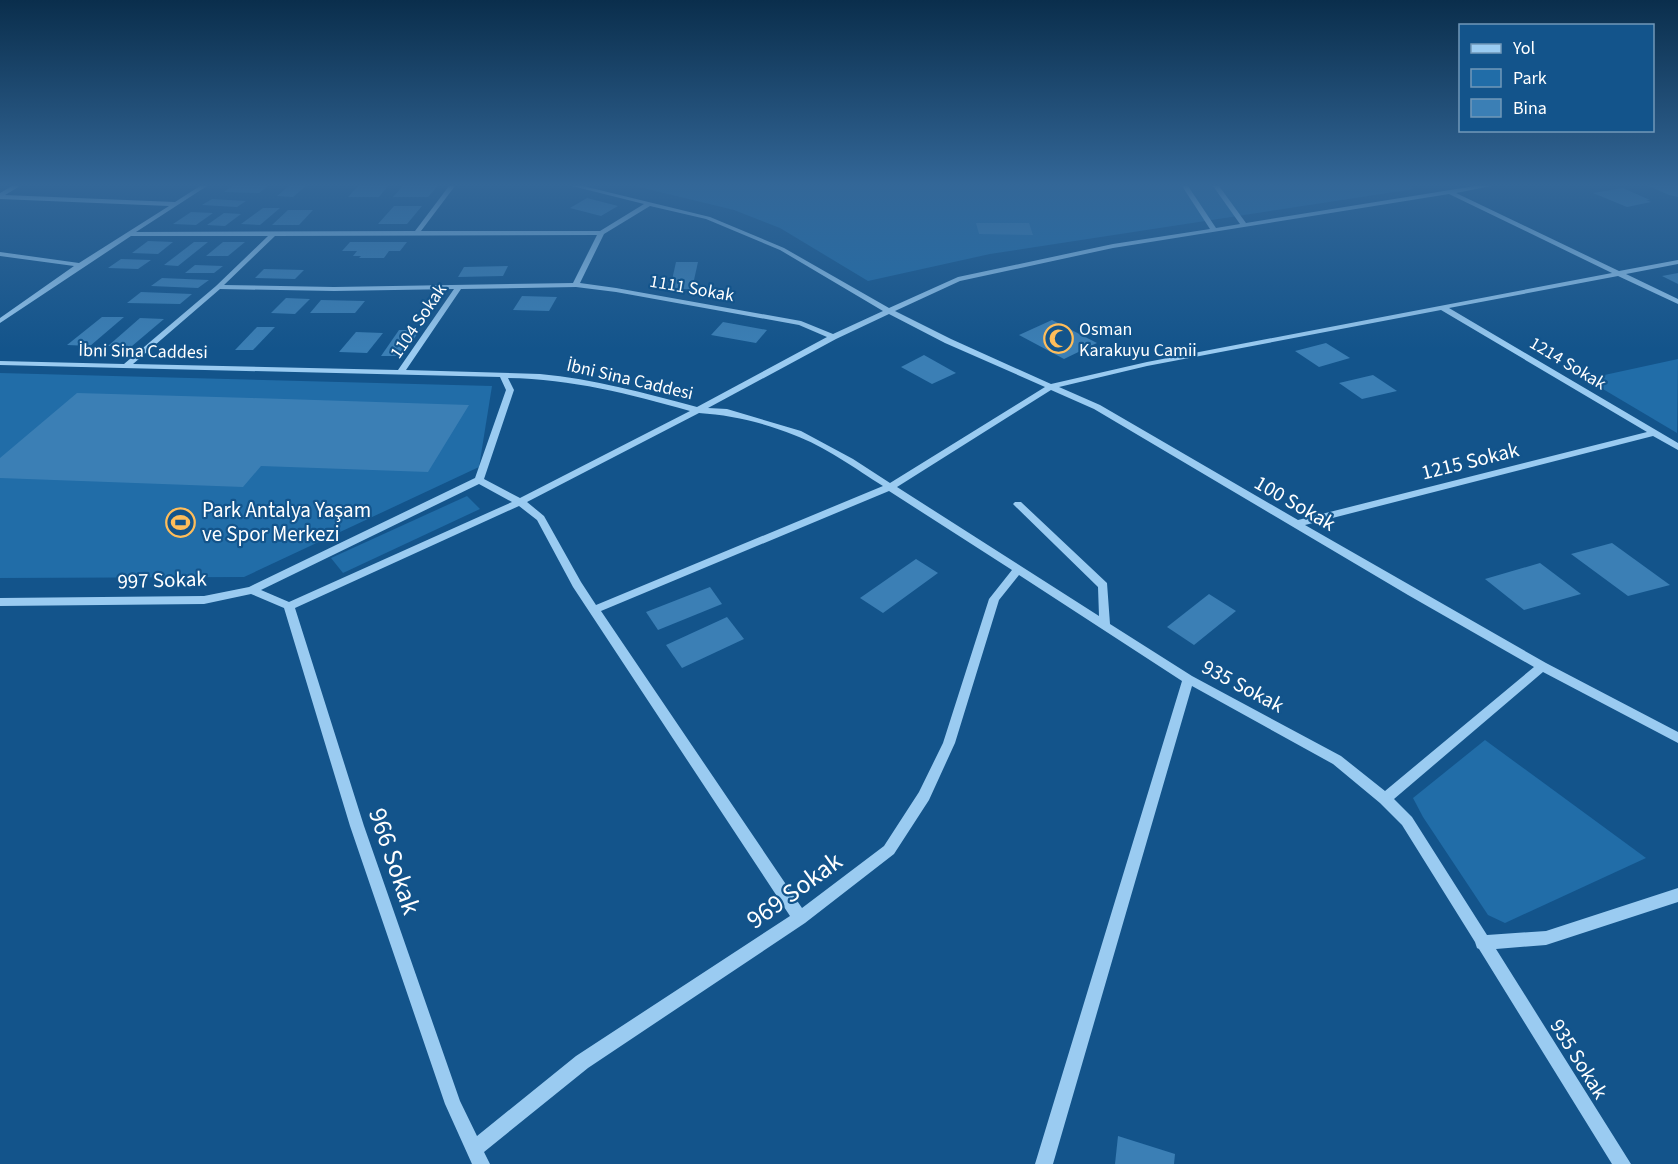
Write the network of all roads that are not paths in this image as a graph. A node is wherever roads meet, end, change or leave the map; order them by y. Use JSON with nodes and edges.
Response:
{"nodes":[{"id":1,"x":122,"y":240,"type":"edge"},
{"id":2,"x":266,"y":240,"type":"edge"},
{"id":3,"x":597,"y":240,"type":"edge"},
{"id":4,"x":761,"y":240,"type":"edge"},
{"id":5,"x":1149,"y":240,"type":"edge"},
{"id":6,"x":1550,"y":240,"type":"edge"},
{"id":7,"x":0,"y":254,"type":"edge"},
{"id":8,"x":1678,"y":262,"type":"edge"},
{"id":9,"x":80,"y":266,"type":"junction"},
{"id":10,"x":1616,"y":272,"type":"junction"},
{"id":11,"x":576,"y":285,"type":"junction"},
{"id":12,"x":218,"y":287,"type":"junction"},
{"id":13,"x":459,"y":287,"type":"junction"},
{"id":14,"x":1678,"y":302,"type":"edge"},
{"id":15,"x":1442,"y":307,"type":"junction"},
{"id":16,"x":889,"y":311,"type":"junction"},
{"id":17,"x":0,"y":321,"type":"edge"},
{"id":18,"x":833,"y":337,"type":"junction"},
{"id":19,"x":0,"y":363,"type":"edge"},
{"id":20,"x":127,"y":366,"type":"junction"},
{"id":21,"x":401,"y":372,"type":"junction"},
{"id":22,"x":503,"y":375,"type":"junction"},
{"id":23,"x":1052,"y":386,"type":"junction"},
{"id":24,"x":698,"y":410,"type":"junction"},
{"id":25,"x":1653,"y":433,"type":"junction"},
{"id":26,"x":1678,"y":447,"type":"edge"},
{"id":27,"x":479,"y":480,"type":"junction"},
{"id":28,"x":890,"y":487,"type":"junction"},
{"id":29,"x":520,"y":502,"type":"junction"},
{"id":30,"x":1018,"y":504,"type":"dead end"},
{"id":31,"x":1296,"y":524,"type":"junction"},
{"id":32,"x":1017,"y":571,"type":"junction"},
{"id":33,"x":252,"y":590,"type":"junction"},
{"id":34,"x":2,"y":603,"type":"edge"},
{"id":35,"x":289,"y":606,"type":"junction"},
{"id":36,"x":594,"y":610,"type":"junction"},
{"id":37,"x":1105,"y":626,"type":"junction"},
{"id":38,"x":1542,"y":666,"type":"junction"},
{"id":39,"x":1188,"y":679,"type":"junction"},
{"id":40,"x":1678,"y":738,"type":"edge"},
{"id":41,"x":1385,"y":799,"type":"junction"},
{"id":42,"x":1678,"y":895,"type":"edge"},
{"id":43,"x":800,"y":918,"type":"junction"},
{"id":44,"x":1482,"y":943,"type":"junction"},
{"id":45,"x":475,"y":1148,"type":"junction"},
{"id":46,"x":481,"y":1164,"type":"edge"},
{"id":47,"x":1044,"y":1164,"type":"edge"},
{"id":48,"x":1622,"y":1164,"type":"edge"}],
"edges":[{"from":1,"to":9,"type":"street"},
{"from":2,"to":12,"type":"street"},
{"from":3,"to":11,"type":"street"},
{"from":4,"to":16,"type":"street"},
{"from":5,"to":16,"type":"street","name":"İbni Sina Caddesi"},
{"from":6,"to":10,"type":"street"},
{"from":7,"to":9,"type":"street"},
{"from":8,"to":10,"type":"street"},
{"from":9,"to":17,"type":"street"},
{"from":10,"to":14,"type":"street"},
{"from":10,"to":15,"type":"street"},
{"from":11,"to":13,"type":"street","name":"1111 Sokak"},
{"from":11,"to":18,"type":"street","name":"1111 Sokak"},
{"from":12,"to":13,"type":"street","name":"1111 Sokak"},
{"from":12,"to":20,"type":"street"},
{"from":13,"to":21,"type":"street","name":"1104 Sokak"},
{"from":15,"to":23,"type":"street"},
{"from":15,"to":25,"type":"street","name":"1214 Sokak"},
{"from":16,"to":18,"type":"street","name":"İbni Sina Caddesi"},
{"from":16,"to":23,"type":"street","name":"100 Sokak"},
{"from":18,"to":24,"type":"street","name":"İbni Sina Caddesi"},
{"from":19,"to":20,"type":"street","name":"İbni Sina Caddesi"},
{"from":20,"to":21,"type":"street","name":"İbni Sina Caddesi"},
{"from":21,"to":22,"type":"street","name":"İbni Sina Caddesi"},
{"from":22,"to":24,"type":"street","name":"İbni Sina Caddesi"},
{"from":22,"to":27,"type":"street"},
{"from":23,"to":28,"type":"street"},
{"from":23,"to":31,"type":"street","name":"100 Sokak"},
{"from":24,"to":28,"type":"street","name":"935 Sokak"},
{"from":24,"to":29,"type":"street"},
{"from":25,"to":26,"type":"street","name":"1214 Sokak"},
{"from":25,"to":31,"type":"street","name":"1215 Sokak"},
{"from":27,"to":29,"type":"street"},
{"from":27,"to":33,"type":"street","name":"997 Sokak"},
{"from":28,"to":32,"type":"street","name":"935 Sokak"},
{"from":28,"to":36,"type":"street"},
{"from":29,"to":35,"type":"street"},
{"from":29,"to":36,"type":"street"},
{"from":30,"to":37,"type":"street"},
{"from":31,"to":38,"type":"street","name":"100 Sokak"},
{"from":32,"to":37,"type":"street","name":"935 Sokak"},
{"from":32,"to":43,"type":"street","name":"969 Sokak"},
{"from":33,"to":34,"type":"street","name":"997 Sokak"},
{"from":33,"to":35,"type":"street"},
{"from":35,"to":45,"type":"street","name":"966 Sokak"},
{"from":36,"to":43,"type":"street"},
{"from":37,"to":39,"type":"street","name":"935 Sokak"},
{"from":38,"to":40,"type":"street","name":"100 Sokak"},
{"from":38,"to":41,"type":"street"},
{"from":39,"to":41,"type":"street","name":"935 Sokak"},
{"from":39,"to":47,"type":"street"},
{"from":41,"to":44,"type":"street","name":"935 Sokak"},
{"from":42,"to":44,"type":"street"},
{"from":43,"to":45,"type":"street","name":"969 Sokak"},
{"from":44,"to":48,"type":"street","name":"935 Sokak"},
{"from":45,"to":46,"type":"street","name":"966 Sokak"}]}
